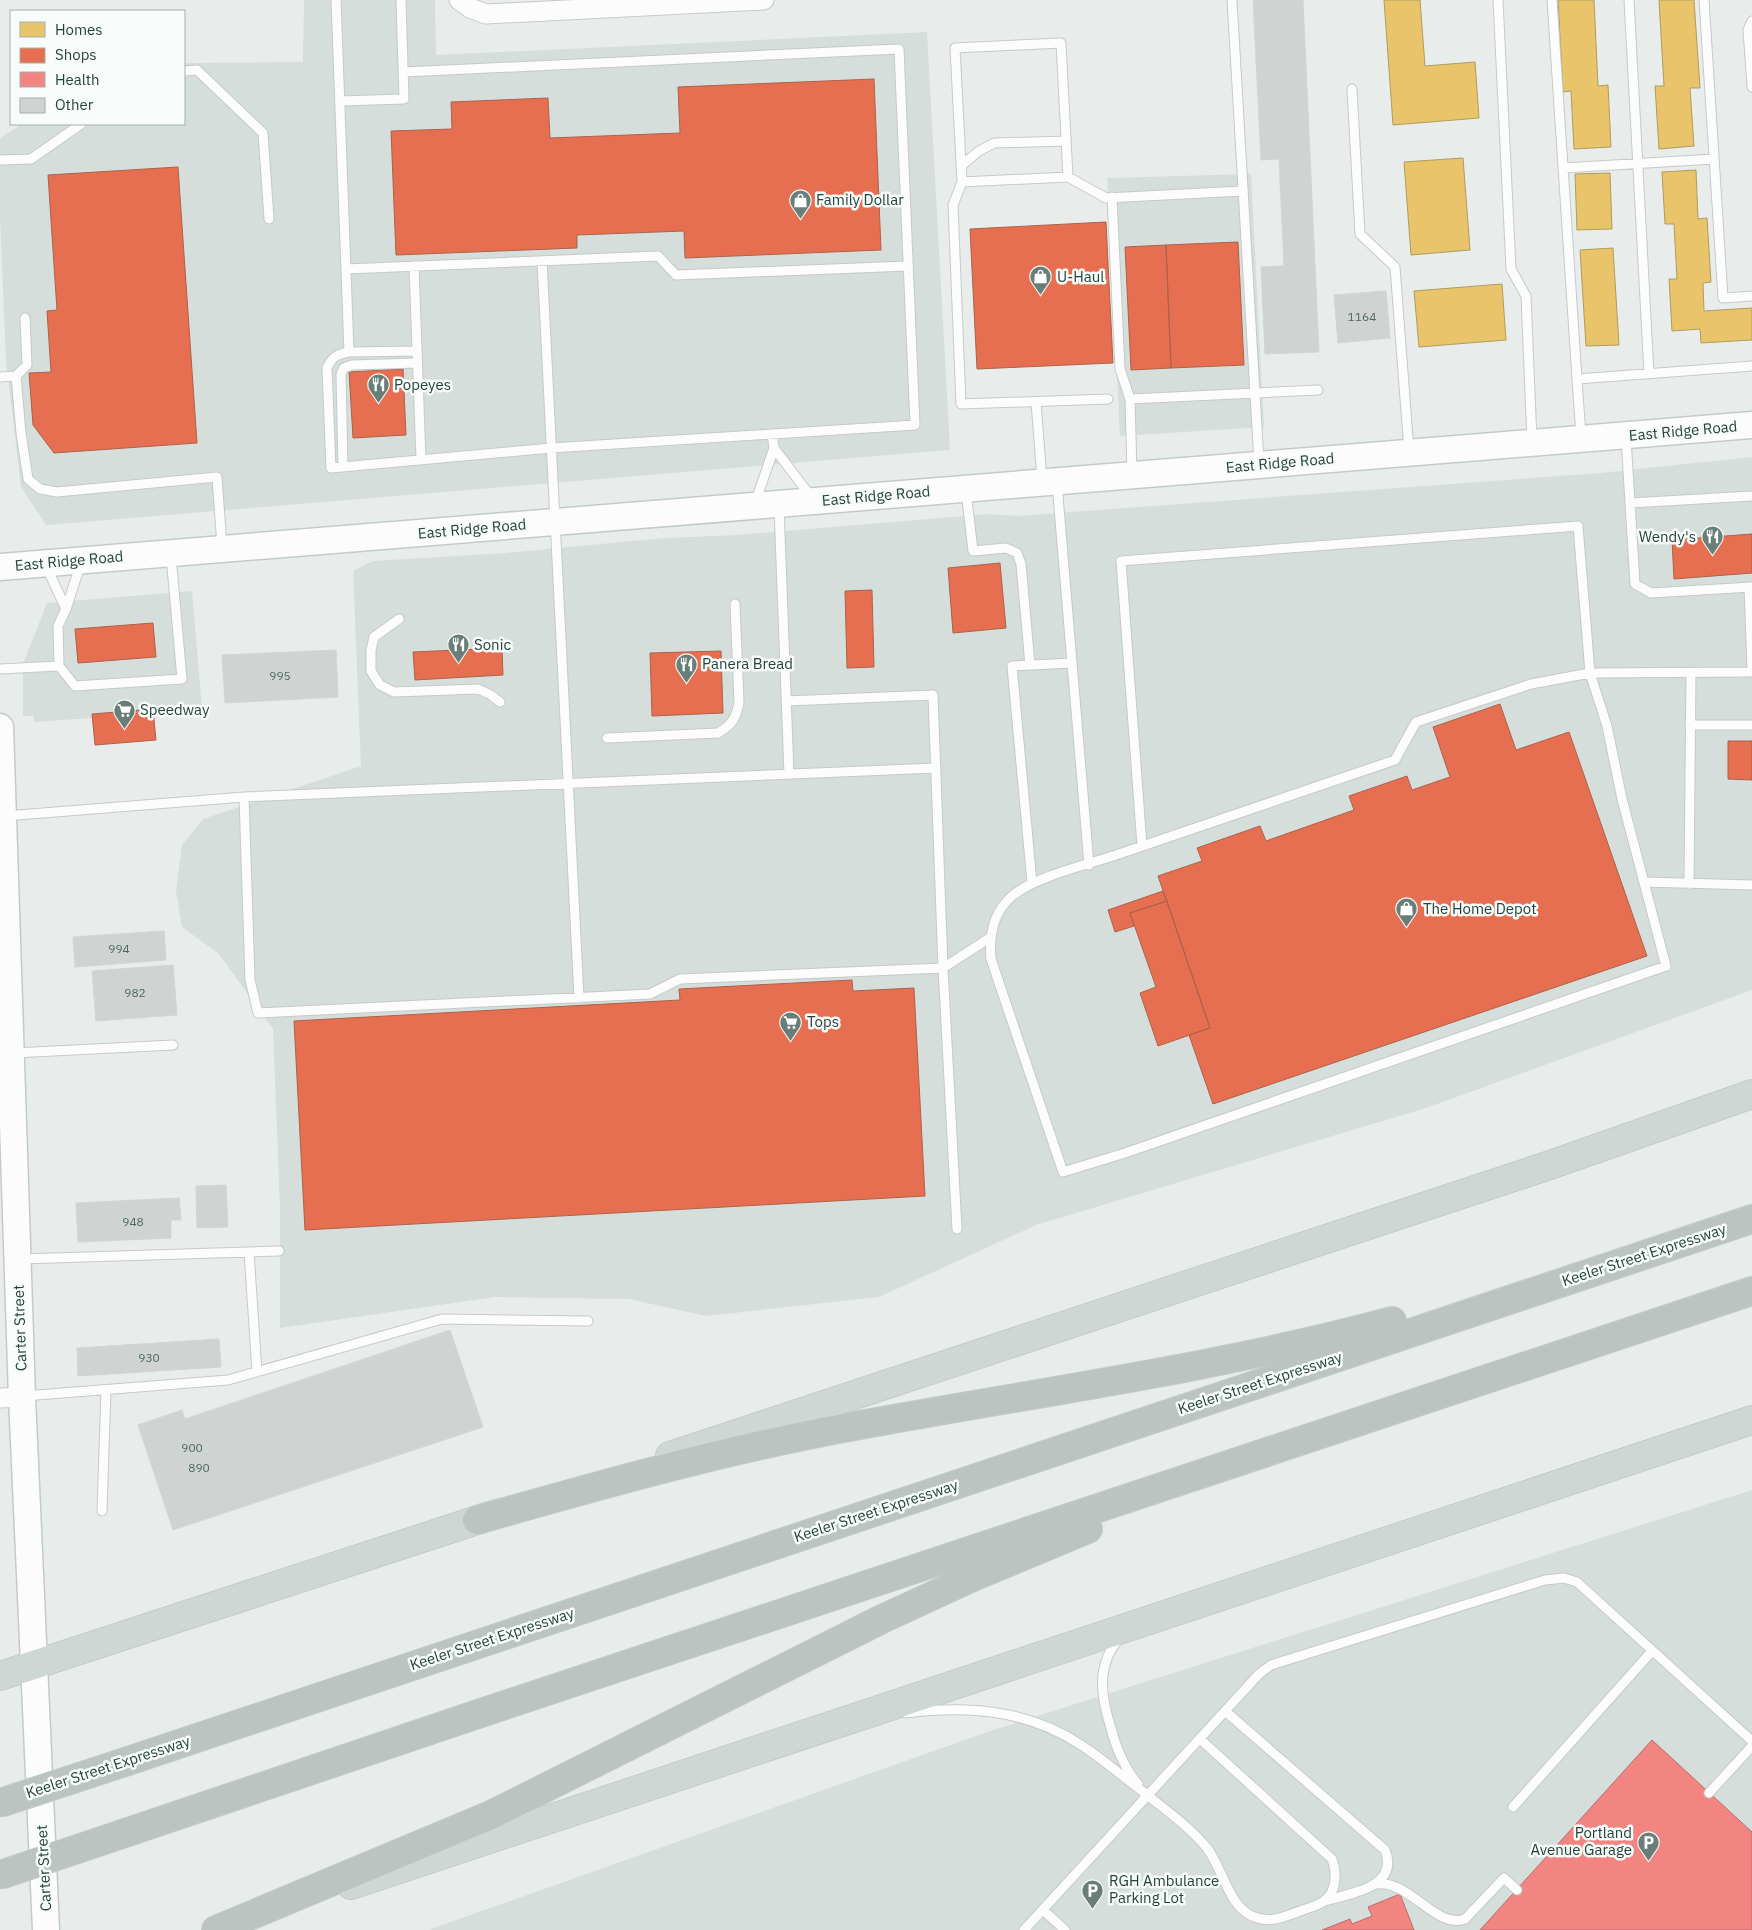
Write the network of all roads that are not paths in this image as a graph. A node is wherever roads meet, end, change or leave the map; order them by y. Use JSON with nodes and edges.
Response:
{"nodes":[{"id":1,"x":336,"y":0,"type":"edge"},
{"id":2,"x":401,"y":0,"type":"edge"},
{"id":3,"x":460,"y":0,"type":"edge"},
{"id":4,"x":764,"y":0,"type":"edge"},
{"id":5,"x":1232,"y":0,"type":"edge"},
{"id":6,"x":1498,"y":0,"type":"edge"},
{"id":7,"x":1552,"y":0,"type":"edge"},
{"id":8,"x":1629,"y":0,"type":"edge"},
{"id":9,"x":1704,"y":0,"type":"edge"},
{"id":10,"x":1752,"y":20,"type":"edge"},
{"id":11,"x":185,"y":71,"type":"edge"},
{"id":12,"x":404,"y":72,"type":"junction"},
{"id":13,"x":1752,"y":87,"type":"edge"},
{"id":14,"x":1352,"y":89,"type":"dead end"},
{"id":15,"x":340,"y":101,"type":"junction"},
{"id":16,"x":80,"y":125,"type":"edge"},
{"id":17,"x":1066,"y":141,"type":"junction"},
{"id":18,"x":1714,"y":159,"type":"junction"},
{"id":19,"x":0,"y":160,"type":"edge"},
{"id":20,"x":1638,"y":163,"type":"junction"},
{"id":21,"x":961,"y":166,"type":"junction"},
{"id":22,"x":1563,"y":168,"type":"junction"},
{"id":23,"x":1068,"y":177,"type":"junction"},
{"id":24,"x":962,"y":182,"type":"junction"},
{"id":25,"x":1244,"y":191,"type":"junction"},
{"id":26,"x":1112,"y":197,"type":"junction"},
{"id":27,"x":269,"y":219,"type":"dead end"},
{"id":28,"x":542,"y":261,"type":"junction"},
{"id":29,"x":414,"y":266,"type":"junction"},
{"id":30,"x":908,"y":266,"type":"junction"},
{"id":31,"x":346,"y":269,"type":"junction"},
{"id":32,"x":1752,"y":296,"type":"edge"},
{"id":33,"x":25,"y":318,"type":"dead end"},
{"id":34,"x":417,"y":351,"type":"junction"},
{"id":35,"x":349,"y":352,"type":"junction"},
{"id":36,"x":418,"y":363,"type":"junction"},
{"id":37,"x":1752,"y":366,"type":"edge"},
{"id":38,"x":1649,"y":374,"type":"junction"},
{"id":39,"x":16,"y":376,"type":"junction"},
{"id":40,"x":0,"y":377,"type":"edge"},
{"id":41,"x":1577,"y":379,"type":"junction"},
{"id":42,"x":1318,"y":390,"type":"dead end"},
{"id":43,"x":1255,"y":393,"type":"junction"},
{"id":44,"x":1108,"y":399,"type":"dead end"},
{"id":45,"x":1130,"y":400,"type":"junction"},
{"id":46,"x":1036,"y":402,"type":"junction"},
{"id":47,"x":1752,"y":425,"type":"edge"},
{"id":48,"x":772,"y":434,"type":"junction"},
{"id":49,"x":1626,"y":435,"type":"junction"},
{"id":50,"x":1581,"y":439,"type":"junction"},
{"id":51,"x":1532,"y":442,"type":"junction"},
{"id":52,"x":551,"y":448,"type":"junction"},
{"id":53,"x":774,"y":448,"type":"junction"},
{"id":54,"x":1409,"y":454,"type":"junction"},
{"id":55,"x":421,"y":460,"type":"junction"},
{"id":56,"x":1260,"y":465,"type":"junction"},
{"id":57,"x":343,"y":467,"type":"junction"},
{"id":58,"x":1133,"y":475,"type":"junction"},
{"id":59,"x":1050,"y":482,"type":"junction"},
{"id":60,"x":966,"y":489,"type":"junction"},
{"id":61,"x":1752,"y":496,"type":"edge"},
{"id":62,"x":814,"y":501,"type":"junction"},
{"id":63,"x":1630,"y":503,"type":"junction"},
{"id":64,"x":767,"y":505,"type":"junction"},
{"id":65,"x":555,"y":522,"type":"junction"},
{"id":66,"x":222,"y":549,"type":"junction"},
{"id":67,"x":171,"y":553,"type":"junction"},
{"id":68,"x":82,"y":560,"type":"junction"},
{"id":69,"x":44,"y":564,"type":"junction"},
{"id":70,"x":0,"y":567,"type":"edge"},
{"id":71,"x":1750,"y":587,"type":"edge"},
{"id":72,"x":734,"y":604,"type":"dead end"},
{"id":73,"x":66,"y":609,"type":"junction"},
{"id":74,"x":398,"y":619,"type":"dead end"},
{"id":75,"x":1072,"y":663,"type":"junction"},
{"id":76,"x":1030,"y":665,"type":"junction"},
{"id":77,"x":59,"y":666,"type":"junction"},
{"id":78,"x":1752,"y":668,"type":"edge"},
{"id":79,"x":0,"y":669,"type":"edge"},
{"id":80,"x":1752,"y":672,"type":"edge"},
{"id":81,"x":1590,"y":673,"type":"junction"},
{"id":82,"x":1691,"y":673,"type":"junction"},
{"id":83,"x":786,"y":701,"type":"junction"},
{"id":84,"x":500,"y":702,"type":"dead end"},
{"id":85,"x":1690,"y":725,"type":"junction"},
{"id":86,"x":1752,"y":725,"type":"edge"},
{"id":87,"x":0,"y":727,"type":"edge"},
{"id":88,"x":607,"y":738,"type":"dead end"},
{"id":89,"x":936,"y":768,"type":"junction"},
{"id":90,"x":789,"y":774,"type":"junction"},
{"id":91,"x":568,"y":784,"type":"junction"},
{"id":92,"x":1,"y":785,"type":"edge"},
{"id":93,"x":244,"y":797,"type":"junction"},
{"id":94,"x":3,"y":816,"type":"junction"},
{"id":95,"x":1142,"y":846,"type":"junction"},
{"id":96,"x":1089,"y":865,"type":"junction"},
{"id":97,"x":1644,"y":882,"type":"junction"},
{"id":98,"x":1032,"y":883,"type":"junction"},
{"id":99,"x":1689,"y":884,"type":"junction"},
{"id":100,"x":1752,"y":885,"type":"edge"},
{"id":101,"x":991,"y":937,"type":"junction"},
{"id":102,"x":4,"y":964,"type":"edge"},
{"id":103,"x":943,"y":968,"type":"junction"},
{"id":104,"x":578,"y":998,"type":"junction"},
{"id":105,"x":173,"y":1045,"type":"dead end"},
{"id":106,"x":11,"y":1053,"type":"junction"},
{"id":107,"x":1752,"y":1094,"type":"edge"},
{"id":108,"x":1752,"y":1219,"type":"edge"},
{"id":109,"x":957,"y":1229,"type":"dead end"},
{"id":110,"x":1667,"y":1247,"type":"junction"},
{"id":111,"x":248,"y":1252,"type":"junction"},
{"id":112,"x":279,"y":1252,"type":"dead end"},
{"id":113,"x":17,"y":1259,"type":"junction"},
{"id":114,"x":1752,"y":1291,"type":"edge"},
{"id":115,"x":588,"y":1321,"type":"dead end"},
{"id":116,"x":257,"y":1372,"type":"junction"},
{"id":117,"x":106,"y":1390,"type":"junction"},
{"id":118,"x":1450,"y":1392,"type":"junction"},
{"id":119,"x":11,"y":1397,"type":"edge"},
{"id":120,"x":1752,"y":1420,"type":"edge"},
{"id":121,"x":102,"y":1511,"type":"dead end"},
{"id":122,"x":477,"y":1520,"type":"junction"},
{"id":123,"x":1147,"y":1620,"type":"junction"},
{"id":124,"x":1652,"y":1651,"type":"junction"},
{"id":125,"x":34,"y":1665,"type":"junction"},
{"id":126,"x":0,"y":1676,"type":"edge"},
{"id":127,"x":1225,"y":1712,"type":"junction"},
{"id":128,"x":842,"y":1721,"type":"junction"},
{"id":129,"x":1200,"y":1739,"type":"junction"},
{"id":130,"x":1752,"y":1741,"type":"edge"},
{"id":131,"x":1752,"y":1746,"type":"edge"},
{"id":132,"x":1709,"y":1793,"type":"dead end"},
{"id":133,"x":1148,"y":1796,"type":"junction"},
{"id":134,"x":0,"y":1803,"type":"edge"},
{"id":135,"x":1513,"y":1807,"type":"dead end"},
{"id":136,"x":0,"y":1875,"type":"edge"},
{"id":137,"x":1376,"y":1884,"type":"junction"},
{"id":138,"x":1517,"y":1890,"type":"dead end"},
{"id":139,"x":1324,"y":1901,"type":"junction"},
{"id":140,"x":1043,"y":1910,"type":"junction"},
{"id":141,"x":46,"y":1930,"type":"edge"},
{"id":142,"x":216,"y":1930,"type":"edge"},
{"id":143,"x":1024,"y":1930,"type":"edge"},
{"id":144,"x":1065,"y":1930,"type":"edge"}],
"edges":[{"from":1,"to":15,"type":"lane"},
{"from":2,"to":12,"type":"lane"},
{"from":3,"to":4,"type":"street"},
{"from":5,"to":25,"type":"lane"},
{"from":6,"to":51,"type":"lane"},
{"from":7,"to":22,"type":"lane"},
{"from":8,"to":20,"type":"lane"},
{"from":9,"to":18,"type":"lane"},
{"from":10,"to":13,"type":"lane"},
{"from":11,"to":27,"type":"lane"},
{"from":12,"to":15,"type":"lane"},
{"from":12,"to":30,"type":"lane"},
{"from":14,"to":54,"type":"lane"},
{"from":15,"to":31,"type":"lane"},
{"from":16,"to":19,"type":"lane"},
{"from":17,"to":21,"type":"lane"},
{"from":17,"to":21,"type":"lane"},
{"from":17,"to":23,"type":"lane"},
{"from":18,"to":20,"type":"lane"},
{"from":18,"to":32,"type":"lane"},
{"from":20,"to":22,"type":"lane"},
{"from":20,"to":38,"type":"lane"},
{"from":21,"to":24,"type":"lane"},
{"from":22,"to":41,"type":"lane"},
{"from":23,"to":24,"type":"lane"},
{"from":23,"to":26,"type":"lane"},
{"from":24,"to":46,"type":"lane"},
{"from":25,"to":26,"type":"lane"},
{"from":25,"to":43,"type":"lane"},
{"from":26,"to":45,"type":"lane"},
{"from":28,"to":29,"type":"lane"},
{"from":28,"to":30,"type":"lane"},
{"from":28,"to":52,"type":"lane"},
{"from":29,"to":31,"type":"lane"},
{"from":29,"to":34,"type":"lane"},
{"from":30,"to":48,"type":"lane"},
{"from":31,"to":35,"type":"lane"},
{"from":33,"to":39,"type":"lane"},
{"from":34,"to":35,"type":"lane"},
{"from":34,"to":36,"type":"lane"},
{"from":35,"to":57,"type":"lane"},
{"from":36,"to":55,"type":"lane"},
{"from":36,"to":57,"type":"lane"},
{"from":37,"to":38,"type":"lane"},
{"from":38,"to":41,"type":"lane"},
{"from":39,"to":40,"type":"lane"},
{"from":39,"to":66,"type":"lane"},
{"from":41,"to":50,"type":"lane"},
{"from":42,"to":43,"type":"lane"},
{"from":43,"to":45,"type":"lane"},
{"from":43,"to":56,"type":"lane"},
{"from":44,"to":46,"type":"lane"},
{"from":45,"to":58,"type":"lane"},
{"from":46,"to":59,"type":"lane"},
{"from":47,"to":49,"type":"main road","name":"East Ridge Road"},
{"from":48,"to":52,"type":"lane"},
{"from":48,"to":53,"type":"lane"},
{"from":49,"to":50,"type":"main road","name":"East Ridge Road"},
{"from":49,"to":63,"type":"lane"},
{"from":50,"to":51,"type":"main road","name":"East Ridge Road"},
{"from":51,"to":54,"type":"main road","name":"East Ridge Road"},
{"from":52,"to":55,"type":"lane"},
{"from":52,"to":65,"type":"lane"},
{"from":53,"to":62,"type":"lane"},
{"from":53,"to":64,"type":"lane"},
{"from":54,"to":56,"type":"main road","name":"East Ridge Road"},
{"from":55,"to":57,"type":"lane"},
{"from":56,"to":58,"type":"main road","name":"East Ridge Road"},
{"from":58,"to":59,"type":"main road","name":"East Ridge Road"},
{"from":59,"to":60,"type":"main road","name":"East Ridge Road"},
{"from":59,"to":75,"type":"lane"},
{"from":60,"to":62,"type":"main road","name":"East Ridge Road"},
{"from":60,"to":76,"type":"lane"},
{"from":61,"to":63,"type":"lane"},
{"from":62,"to":64,"type":"main road","name":"East Ridge Road"},
{"from":63,"to":71,"type":"lane"},
{"from":64,"to":65,"type":"main road","name":"East Ridge Road"},
{"from":64,"to":83,"type":"lane"},
{"from":65,"to":66,"type":"main road","name":"East Ridge Road"},
{"from":65,"to":91,"type":"lane"},
{"from":66,"to":67,"type":"main road","name":"East Ridge Road"},
{"from":67,"to":68,"type":"main road","name":"East Ridge Road"},
{"from":67,"to":77,"type":"lane"},
{"from":68,"to":69,"type":"main road","name":"East Ridge Road"},
{"from":68,"to":73,"type":"lane"},
{"from":69,"to":70,"type":"main road","name":"East Ridge Road"},
{"from":69,"to":73,"type":"lane"},
{"from":71,"to":78,"type":"lane"},
{"from":72,"to":88,"type":"lane"},
{"from":73,"to":77,"type":"lane"},
{"from":74,"to":84,"type":"lane"},
{"from":75,"to":76,"type":"lane"},
{"from":75,"to":96,"type":"lane"},
{"from":76,"to":98,"type":"lane"},
{"from":77,"to":79,"type":"lane"},
{"from":80,"to":82,"type":"lane"},
{"from":81,"to":82,"type":"lane"},
{"from":81,"to":95,"type":"lane"},
{"from":81,"to":95,"type":"lane"},
{"from":81,"to":97,"type":"lane"},
{"from":82,"to":85,"type":"lane"},
{"from":83,"to":89,"type":"lane"},
{"from":83,"to":90,"type":"lane"},
{"from":85,"to":86,"type":"lane"},
{"from":85,"to":99,"type":"lane"},
{"from":87,"to":92,"type":"main road","name":"Carter Street"},
{"from":89,"to":90,"type":"lane"},
{"from":89,"to":103,"type":"lane"},
{"from":90,"to":91,"type":"lane"},
{"from":91,"to":93,"type":"lane"},
{"from":91,"to":104,"type":"lane"},
{"from":92,"to":94,"type":"main road","name":"Carter Street"},
{"from":93,"to":94,"type":"lane"},
{"from":93,"to":104,"type":"lane"},
{"from":94,"to":102,"type":"main road","name":"Carter Street"},
{"from":95,"to":96,"type":"lane"},
{"from":96,"to":98,"type":"lane"},
{"from":97,"to":99,"type":"lane"},
{"from":97,"to":101,"type":"lane"},
{"from":98,"to":101,"type":"lane"},
{"from":99,"to":100,"type":"lane"},
{"from":101,"to":103,"type":"lane"},
{"from":102,"to":106,"type":"main road","name":"Carter Street"},
{"from":103,"to":104,"type":"lane"},
{"from":103,"to":109,"type":"lane"},
{"from":105,"to":106,"type":"lane"},
{"from":106,"to":113,"type":"main road","name":"Carter Street"},
{"from":107,"to":122,"type":"main road"},
{"from":108,"to":110,"type":"highway","name":"Keeler Street Expressway"},
{"from":110,"to":122,"type":"highway"},
{"from":110,"to":134,"type":"highway","name":"Keeler Street Expressway","bridge":true},
{"from":111,"to":112,"type":"lane"},
{"from":111,"to":113,"type":"lane"},
{"from":111,"to":116,"type":"lane"},
{"from":113,"to":119,"type":"main road","name":"Carter Street"},
{"from":114,"to":118,"type":"highway"},
{"from":115,"to":116,"type":"lane"},
{"from":116,"to":117,"type":"lane"},
{"from":117,"to":119,"type":"lane"},
{"from":117,"to":121,"type":"lane"},
{"from":118,"to":136,"type":"highway","bridge":true},
{"from":118,"to":142,"type":"highway"},
{"from":119,"to":125,"type":"main road","name":"Carter Street"},
{"from":120,"to":123,"type":"main road"},
{"from":122,"to":125,"type":"main road"},
{"from":123,"to":128,"type":"main road"},
{"from":123,"to":133,"type":"lane"},
{"from":124,"to":127,"type":"lane"},
{"from":124,"to":130,"type":"lane"},
{"from":124,"to":135,"type":"lane"},
{"from":125,"to":126,"type":"main road"},
{"from":125,"to":141,"type":"main road","name":"Carter Street"},
{"from":127,"to":129,"type":"lane"},
{"from":127,"to":137,"type":"lane"},
{"from":128,"to":133,"type":"lane"},
{"from":128,"to":142,"type":"main road"},
{"from":129,"to":133,"type":"lane"},
{"from":129,"to":139,"type":"lane"},
{"from":131,"to":132,"type":"lane"},
{"from":133,"to":139,"type":"lane"},
{"from":133,"to":140,"type":"lane"},
{"from":137,"to":138,"type":"lane"},
{"from":137,"to":139,"type":"lane"},
{"from":140,"to":143,"type":"lane"},
{"from":140,"to":144,"type":"lane"}]}
